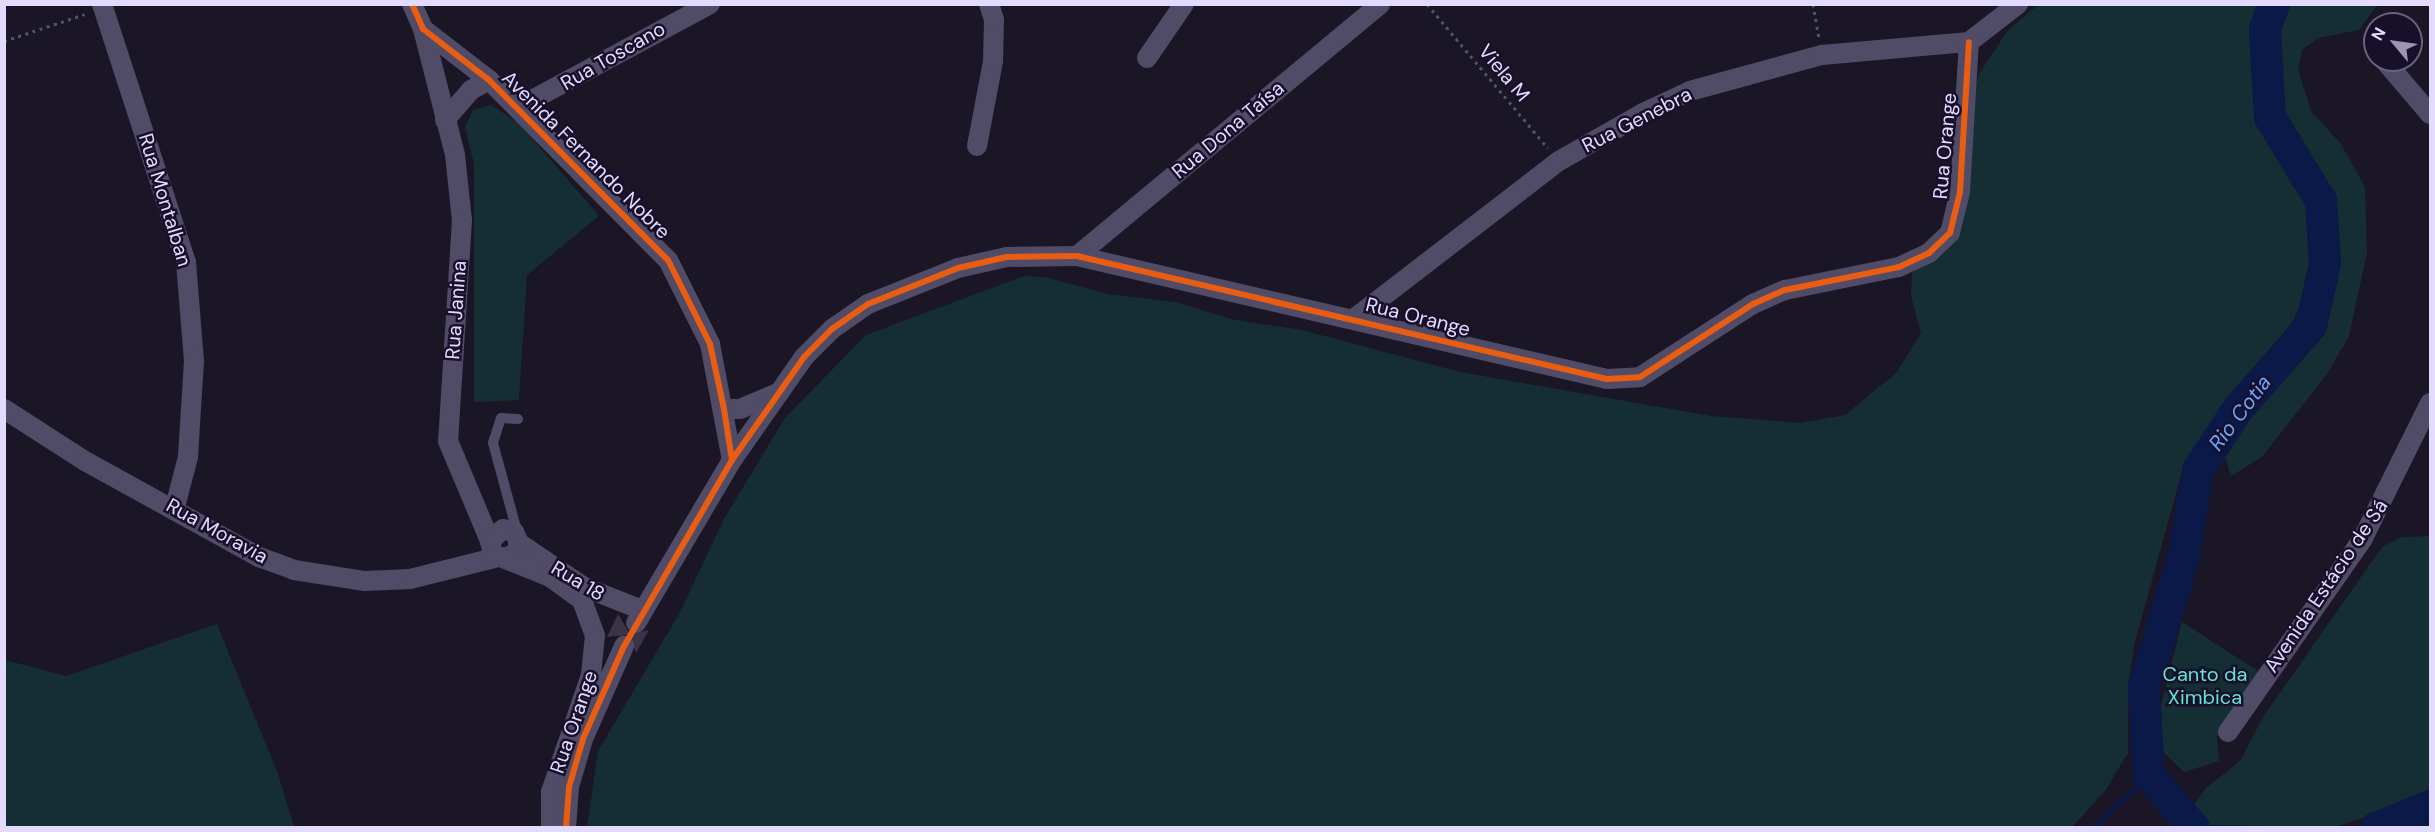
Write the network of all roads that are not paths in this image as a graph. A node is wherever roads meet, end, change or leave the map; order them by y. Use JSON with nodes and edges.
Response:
{"nodes":[{"id":1,"x":412,"y":4,"type":"edge"},
{"id":2,"x":710,"y":4,"type":"edge"},
{"id":3,"x":989,"y":4,"type":"edge"},
{"id":4,"x":1184,"y":4,"type":"edge"},
{"id":5,"x":1380,"y":4,"type":"edge"},
{"id":6,"x":2018,"y":4,"type":"edge"},
{"id":7,"x":103,"y":6,"type":"edge"},
{"id":8,"x":423,"y":29,"type":"junction"},
{"id":9,"x":1970,"y":42,"type":"junction"},
{"id":10,"x":1147,"y":58,"type":"dead end"},
{"id":11,"x":2394,"y":72,"type":"edge"},
{"id":12,"x":489,"y":80,"type":"junction"},
{"id":13,"x":517,"y":108,"type":"junction"},
{"id":14,"x":2430,"y":114,"type":"edge"},
{"id":15,"x":445,"y":120,"type":"junction"},
{"id":16,"x":977,"y":146,"type":"dead end"},
{"id":17,"x":1077,"y":256,"type":"junction"},
{"id":18,"x":1355,"y":318,"type":"junction"},
{"id":19,"x":782,"y":391,"type":"junction"},
{"id":20,"x":2430,"y":403,"type":"edge"},
{"id":21,"x":4,"y":409,"type":"edge"},
{"id":22,"x":724,"y":409,"type":"junction"},
{"id":23,"x":518,"y":419,"type":"dead end"},
{"id":24,"x":732,"y":460,"type":"junction"},
{"id":25,"x":471,"y":497,"type":"junction"},
{"id":26,"x":175,"y":507,"type":"junction"},
{"id":27,"x":515,"y":537,"type":"junction"},
{"id":28,"x":495,"y":550,"type":"junction"},
{"id":29,"x":591,"y":617,"type":"joint"},
{"id":30,"x":624,"y":646,"type":"dead end"},
{"id":31,"x":2228,"y":732,"type":"dead end"},
{"id":32,"x":551,"y":828,"type":"edge"},
{"id":33,"x":566,"y":828,"type":"edge"}],
"edges":[{"from":1,"to":8,"type":"street","name":"Avenida Fernando Nobre"},
{"from":2,"to":13,"type":"street","name":"Rua Toscano"},
{"from":3,"to":16,"type":"street"},
{"from":4,"to":10,"type":"street"},
{"from":5,"to":17,"type":"street","name":"Rua Dona Taísa"},
{"from":6,"to":9,"type":"street"},
{"from":7,"to":26,"type":"street","name":"Rua Montalban"},
{"from":8,"to":12,"type":"street","name":"Avenida Fernando Nobre"},
{"from":8,"to":15,"type":"street","name":"Rua Janina"},
{"from":9,"to":18,"type":"street","name":"Rua Genebra"},
{"from":9,"to":18,"type":"street","name":"Rua Orange"},
{"from":11,"to":14,"type":"street"},
{"from":12,"to":13,"type":"street","name":"Avenida Fernando Nobre"},
{"from":12,"to":15,"type":"street"},
{"from":13,"to":22,"type":"street","name":"Avenida Fernando Nobre"},
{"from":15,"to":25,"type":"street","name":"Rua Janina"},
{"from":17,"to":18,"type":"street","name":"Rua Orange"},
{"from":17,"to":19,"type":"street","name":"Rua Orange"},
{"from":19,"to":22,"type":"street"},
{"from":19,"to":24,"type":"street","name":"Rua Orange"},
{"from":20,"to":31,"type":"street","name":"Avenida Estácio de Sá"},
{"from":21,"to":26,"type":"street","name":"Rua Moravia"},
{"from":22,"to":24,"type":"street","name":"Avenida Fernando Nobre"},
{"from":23,"to":27,"type":"lane"},
{"from":24,"to":27,"type":"street","name":"Rua 18"},
{"from":25,"to":27,"type":"street","name":"Rua Janina"},
{"from":25,"to":28,"type":"street","name":"Rua Janina"},
{"from":26,"to":28,"type":"street","name":"Rua Moravia"},
{"from":27,"to":28,"type":"street"},
{"from":27,"to":28,"type":"street"},
{"from":28,"to":29,"type":"street","name":"Rua 18"},
{"from":29,"to":32,"type":"street","name":"Rua Orange"},
{"from":30,"to":33,"type":"street","name":"Rua Orange"}]}
